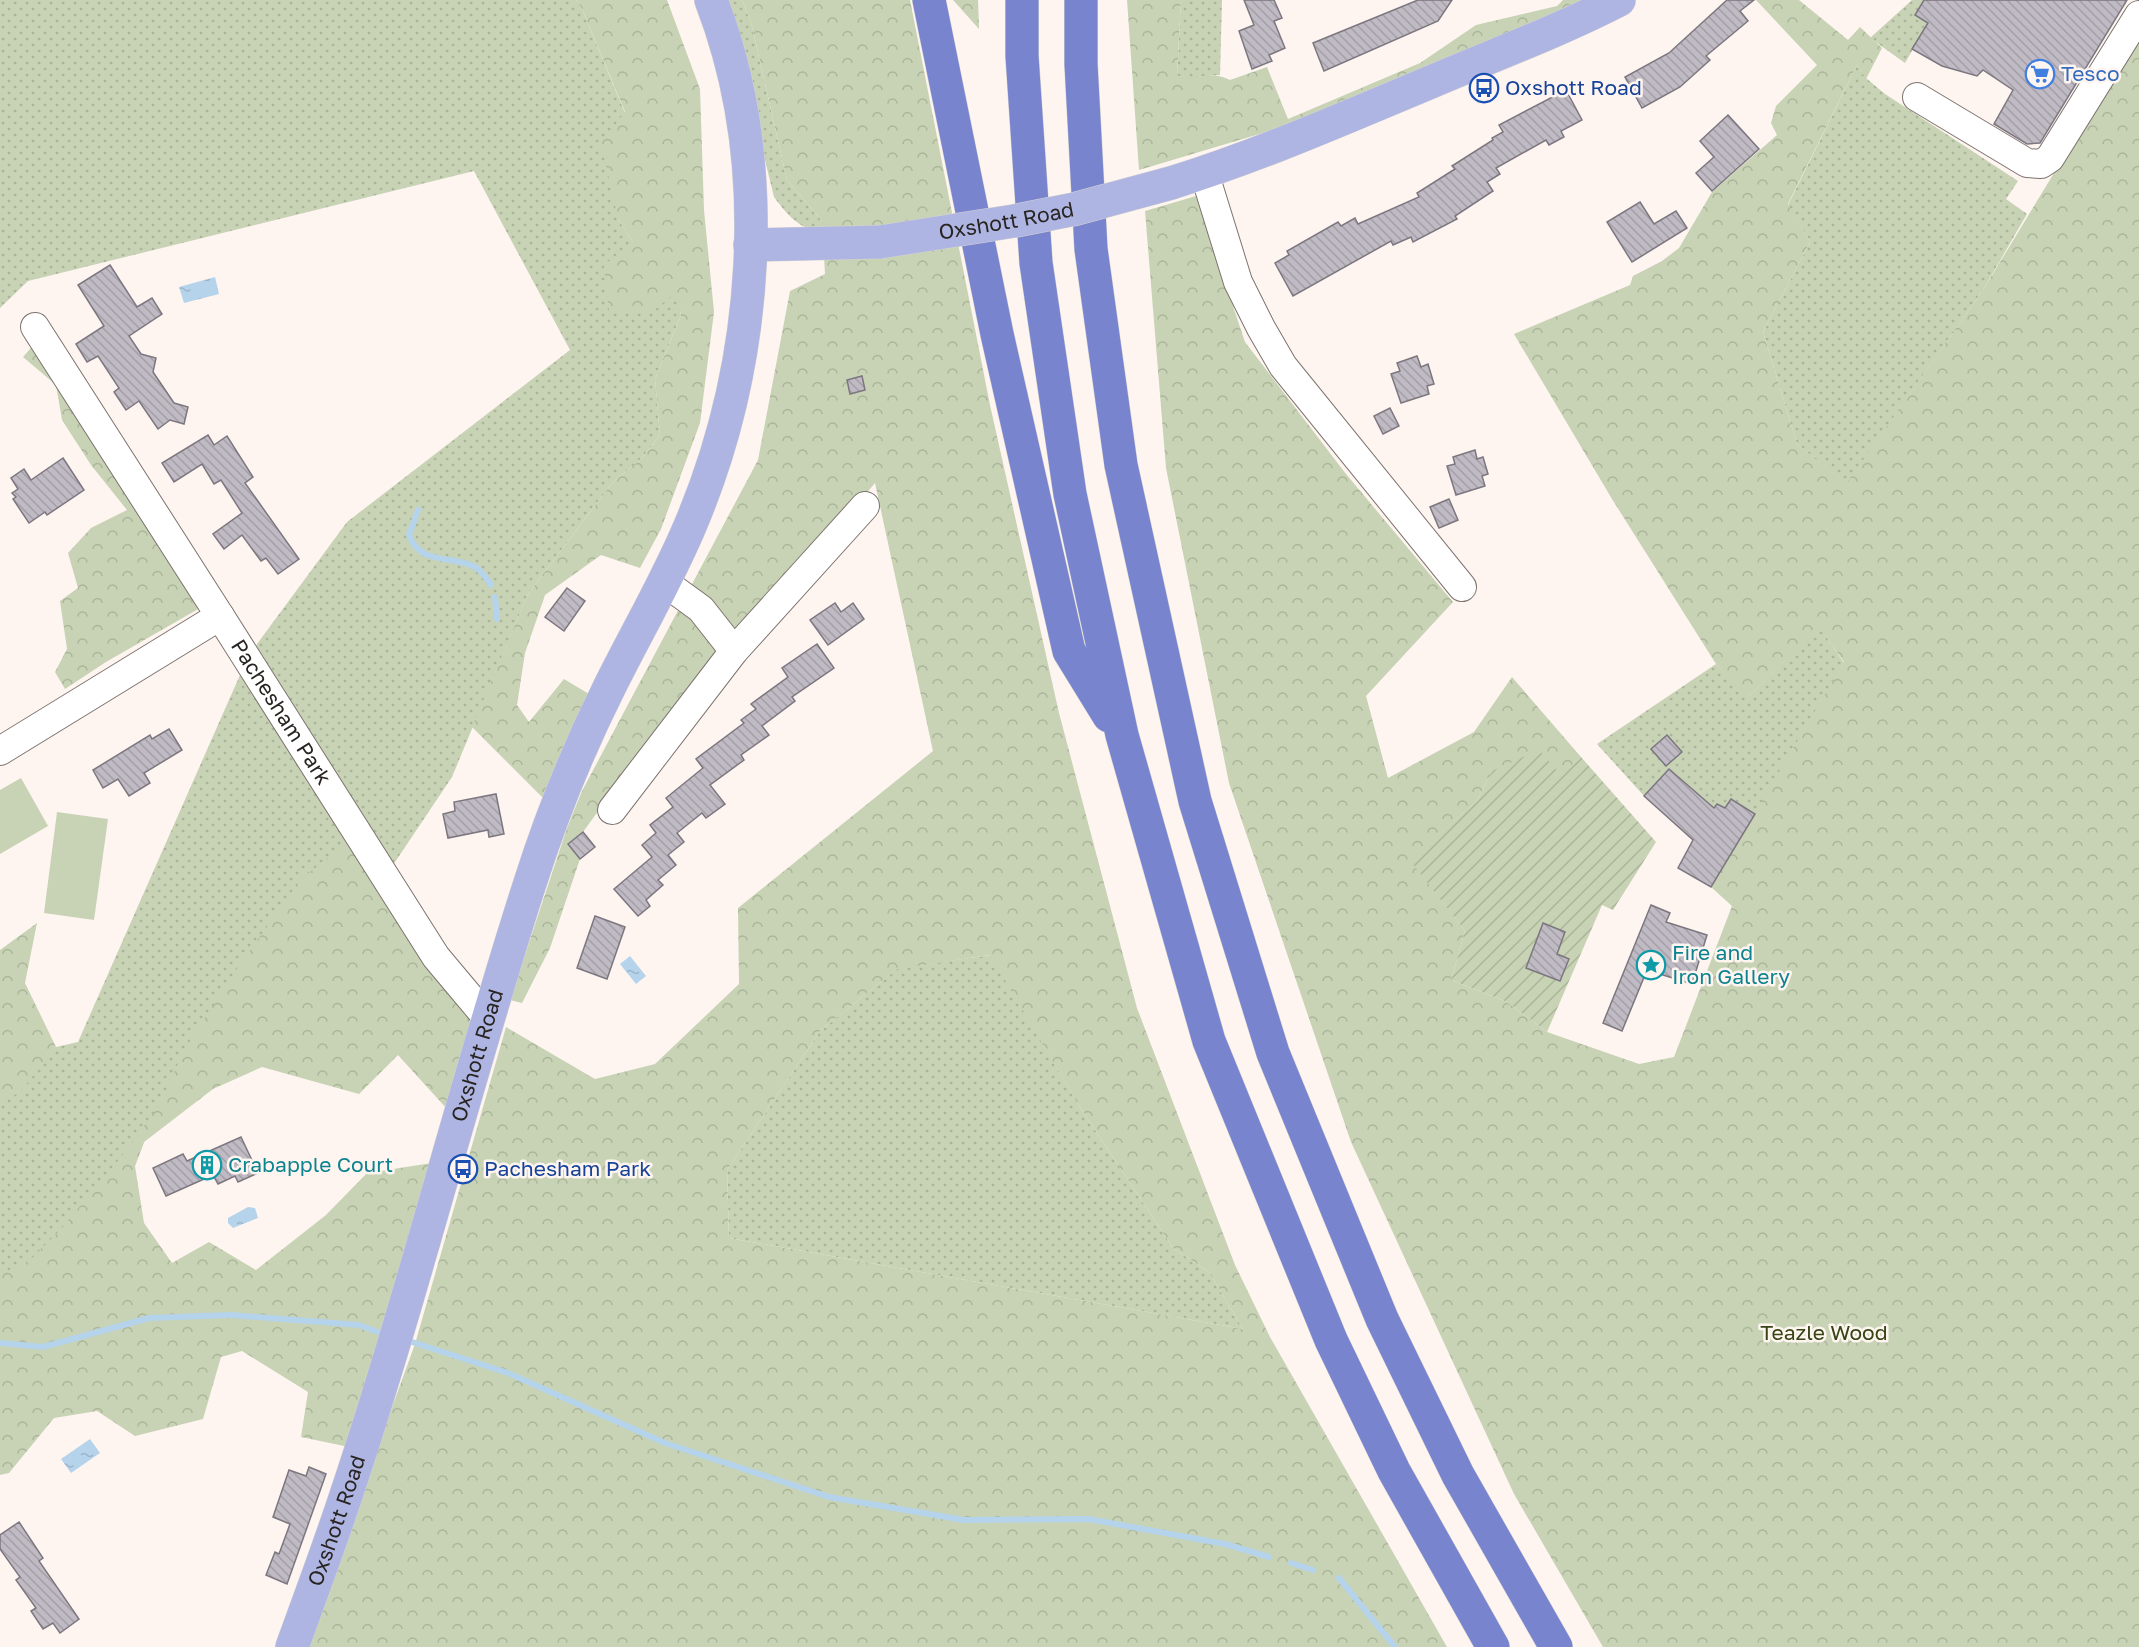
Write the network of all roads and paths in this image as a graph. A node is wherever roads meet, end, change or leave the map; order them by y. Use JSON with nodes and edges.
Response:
{"nodes":[{"id":1,"x":711,"y":0,"type":"edge"},
{"id":2,"x":929,"y":0,"type":"edge"},
{"id":3,"x":1022,"y":0,"type":"edge"},
{"id":4,"x":1081,"y":0,"type":"edge"},
{"id":5,"x":1619,"y":0,"type":"edge"},
{"id":6,"x":2139,"y":15,"type":"edge"},
{"id":7,"x":1917,"y":97,"type":"dead end"},
{"id":8,"x":1204,"y":172,"type":"junction"},
{"id":9,"x":750,"y":245,"type":"junction"},
{"id":10,"x":35,"y":327,"type":"dead end"},
{"id":11,"x":865,"y":506,"type":"dead end"},
{"id":12,"x":664,"y":582,"type":"junction"},
{"id":13,"x":1462,"y":587,"type":"dead end"},
{"id":14,"x":220,"y":616,"type":"junction"},
{"id":15,"x":734,"y":651,"type":"junction"},
{"id":16,"x":1122,"y":735,"type":"junction"},
{"id":17,"x":0,"y":751,"type":"edge"},
{"id":18,"x":612,"y":810,"type":"dead end"},
{"id":19,"x":488,"y":1019,"type":"junction"},
{"id":20,"x":292,"y":1647,"type":"edge"},
{"id":21,"x":1493,"y":1647,"type":"edge"},
{"id":22,"x":1556,"y":1647,"type":"edge"}],
"edges":[{"from":1,"to":9,"type":"main road","name":"Oxshott Road"},
{"from":2,"to":16,"type":"highway"},
{"from":3,"to":16,"type":"highway"},
{"from":4,"to":22,"type":"highway"},
{"from":5,"to":8,"type":"main road","name":"Oxshott Road"},
{"from":6,"to":7,"type":"street"},
{"from":8,"to":9,"type":"main road","name":"Oxshott Road","bridge":true},
{"from":8,"to":13,"type":"street"},
{"from":9,"to":12,"type":"main road","name":"Oxshott Road"},
{"from":10,"to":14,"type":"street"},
{"from":11,"to":15,"type":"street"},
{"from":12,"to":15,"type":"street"},
{"from":12,"to":19,"type":"main road","name":"Oxshott Road"},
{"from":14,"to":17,"type":"street","name":"Pachesham Park"},
{"from":14,"to":19,"type":"street","name":"Pachesham Park"},
{"from":15,"to":18,"type":"street"},
{"from":16,"to":21,"type":"highway"},
{"from":19,"to":20,"type":"main road","name":"Oxshott Road"}]}
